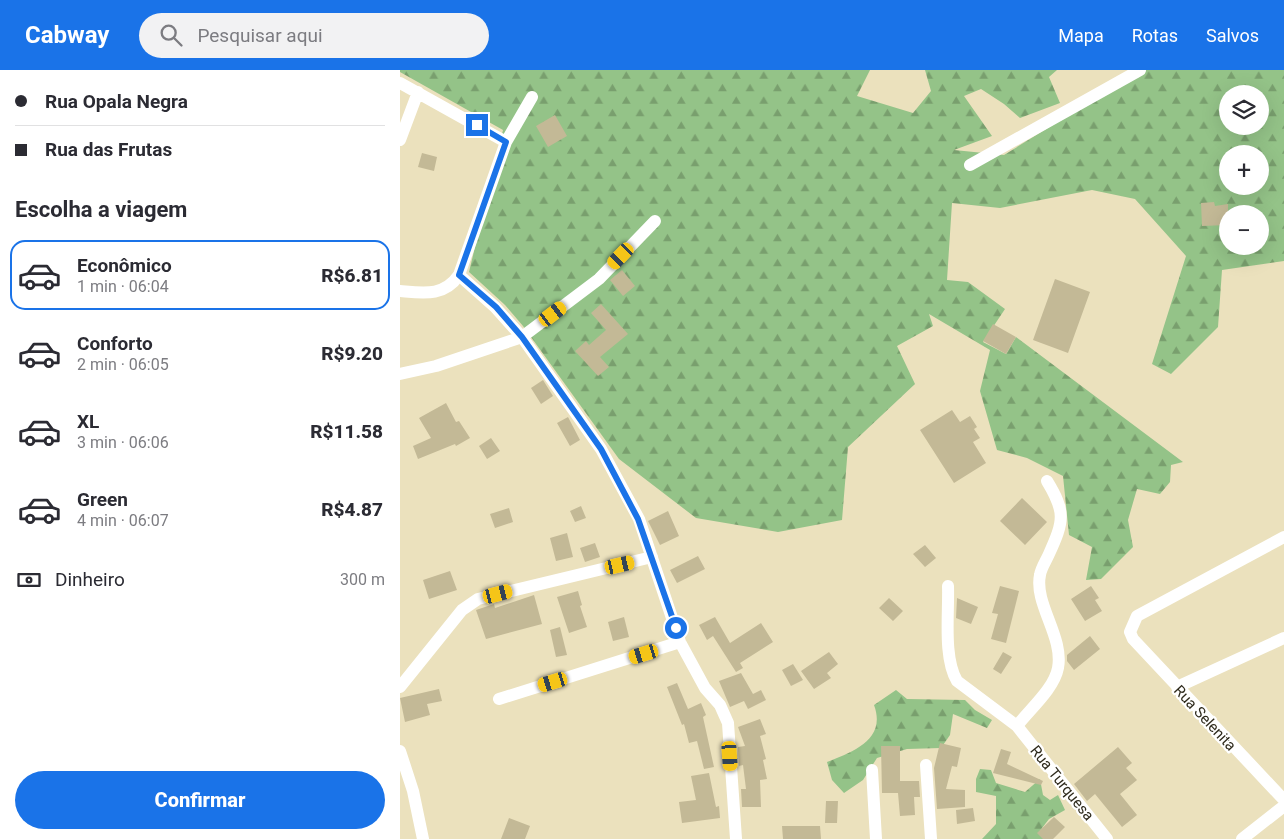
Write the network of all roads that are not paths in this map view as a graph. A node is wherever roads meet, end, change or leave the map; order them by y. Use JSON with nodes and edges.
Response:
{"nodes":[{"id":1,"x":1140,"y":70,"type":"edge"},
{"id":2,"x":400,"y":83,"type":"edge"},
{"id":3,"x":418,"y":92,"type":"junction"},
{"id":4,"x":532,"y":97,"type":"dead end"},
{"id":5,"x":400,"y":140,"type":"edge"},
{"id":6,"x":506,"y":142,"type":"junction"},
{"id":7,"x":970,"y":165,"type":"dead end"},
{"id":8,"x":655,"y":221,"type":"dead end"},
{"id":9,"x":459,"y":275,"type":"junction"},
{"id":10,"x":400,"y":291,"type":"edge"},
{"id":11,"x":522,"y":337,"type":"junction"},
{"id":12,"x":400,"y":374,"type":"edge"},
{"id":13,"x":1047,"y":481,"type":"dead end"},
{"id":14,"x":1284,"y":537,"type":"edge"},
{"id":15,"x":652,"y":557,"type":"junction"},
{"id":16,"x":948,"y":586,"type":"dead end"},
{"id":17,"x":1284,"y":638,"type":"edge"},
{"id":18,"x":680,"y":642,"type":"junction"},
{"id":19,"x":400,"y":687,"type":"edge"},
{"id":20,"x":1177,"y":687,"type":"junction"},
{"id":21,"x":499,"y":699,"type":"dead end"},
{"id":22,"x":1017,"y":726,"type":"junction"},
{"id":23,"x":400,"y":751,"type":"edge"},
{"id":24,"x":926,"y":764,"type":"dead end"},
{"id":25,"x":872,"y":770,"type":"dead end"},
{"id":26,"x":1284,"y":800,"type":"edge"},
{"id":27,"x":1284,"y":806,"type":"edge"},
{"id":28,"x":423,"y":839,"type":"edge"},
{"id":29,"x":736,"y":839,"type":"edge"},
{"id":30,"x":876,"y":839,"type":"edge"},
{"id":31,"x":931,"y":839,"type":"edge"},
{"id":32,"x":1107,"y":839,"type":"edge"},
{"id":33,"x":1242,"y":839,"type":"edge"}],
"edges":[{"from":1,"to":7,"type":"street"},
{"from":2,"to":3,"type":"street"},
{"from":3,"to":5,"type":"street"},
{"from":3,"to":6,"type":"street"},
{"from":4,"to":6,"type":"street"},
{"from":6,"to":9,"type":"street"},
{"from":8,"to":11,"type":"street"},
{"from":9,"to":10,"type":"street"},
{"from":9,"to":11,"type":"street"},
{"from":11,"to":12,"type":"street"},
{"from":11,"to":15,"type":"street"},
{"from":13,"to":22,"type":"street"},
{"from":14,"to":20,"type":"street","name":"Rua Selenita"},
{"from":15,"to":18,"type":"street"},
{"from":15,"to":19,"type":"street"},
{"from":16,"to":22,"type":"street","name":"Rua Turquesa"},
{"from":17,"to":20,"type":"street"},
{"from":18,"to":21,"type":"street"},
{"from":18,"to":29,"type":"street"},
{"from":20,"to":26,"type":"street","name":"Rua Selenita"},
{"from":22,"to":32,"type":"street","name":"Rua Turquesa"},
{"from":23,"to":28,"type":"street"},
{"from":24,"to":31,"type":"street"},
{"from":25,"to":30,"type":"street"},
{"from":27,"to":33,"type":"street"}]}
